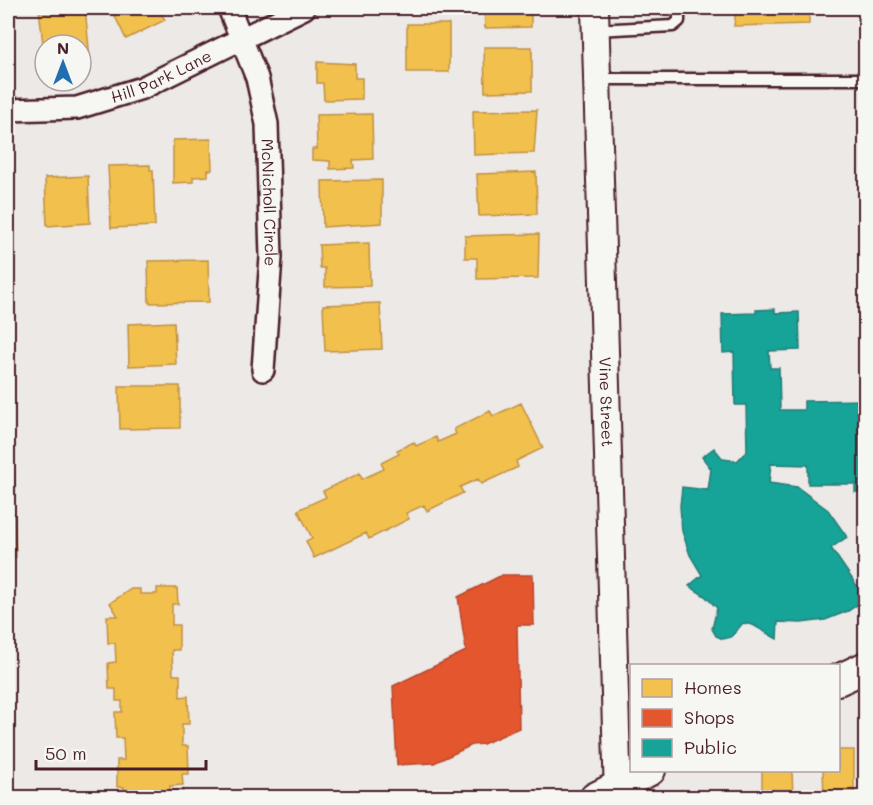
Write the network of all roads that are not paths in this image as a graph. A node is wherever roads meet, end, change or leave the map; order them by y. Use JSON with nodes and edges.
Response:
{"nodes":[{"id":1,"x":229,"y":8,"type":"edge"},
{"id":2,"x":303,"y":8,"type":"edge"},
{"id":3,"x":680,"y":8,"type":"edge"},
{"id":4,"x":595,"y":19,"type":"edge"},
{"id":5,"x":242,"y":40,"type":"junction"},
{"id":6,"x":597,"y":79,"type":"junction"},
{"id":7,"x":866,"y":79,"type":"edge"},
{"id":8,"x":8,"y":110,"type":"edge"},
{"id":9,"x":263,"y":370,"type":"dead end"},
{"id":10,"x":866,"y":667,"type":"edge"},
{"id":11,"x":840,"y":679,"type":"edge"},
{"id":12,"x":648,"y":772,"type":"edge"},
{"id":13,"x":610,"y":794,"type":"edge"}],
"edges":[{"from":1,"to":5,"type":"street","name":"McNicholl Circle"},
{"from":2,"to":5,"type":"street","name":"Hill Park Lane"},
{"from":3,"to":4,"type":"lane"},
{"from":4,"to":6,"type":"street","name":"Vine Street"},
{"from":5,"to":8,"type":"street","name":"Hill Park Lane"},
{"from":5,"to":9,"type":"street","name":"McNicholl Circle"},
{"from":6,"to":7,"type":"lane"},
{"from":6,"to":13,"type":"street","name":"Vine Street"},
{"from":10,"to":11,"type":"main road"},
{"from":12,"to":13,"type":"main road"}]}
